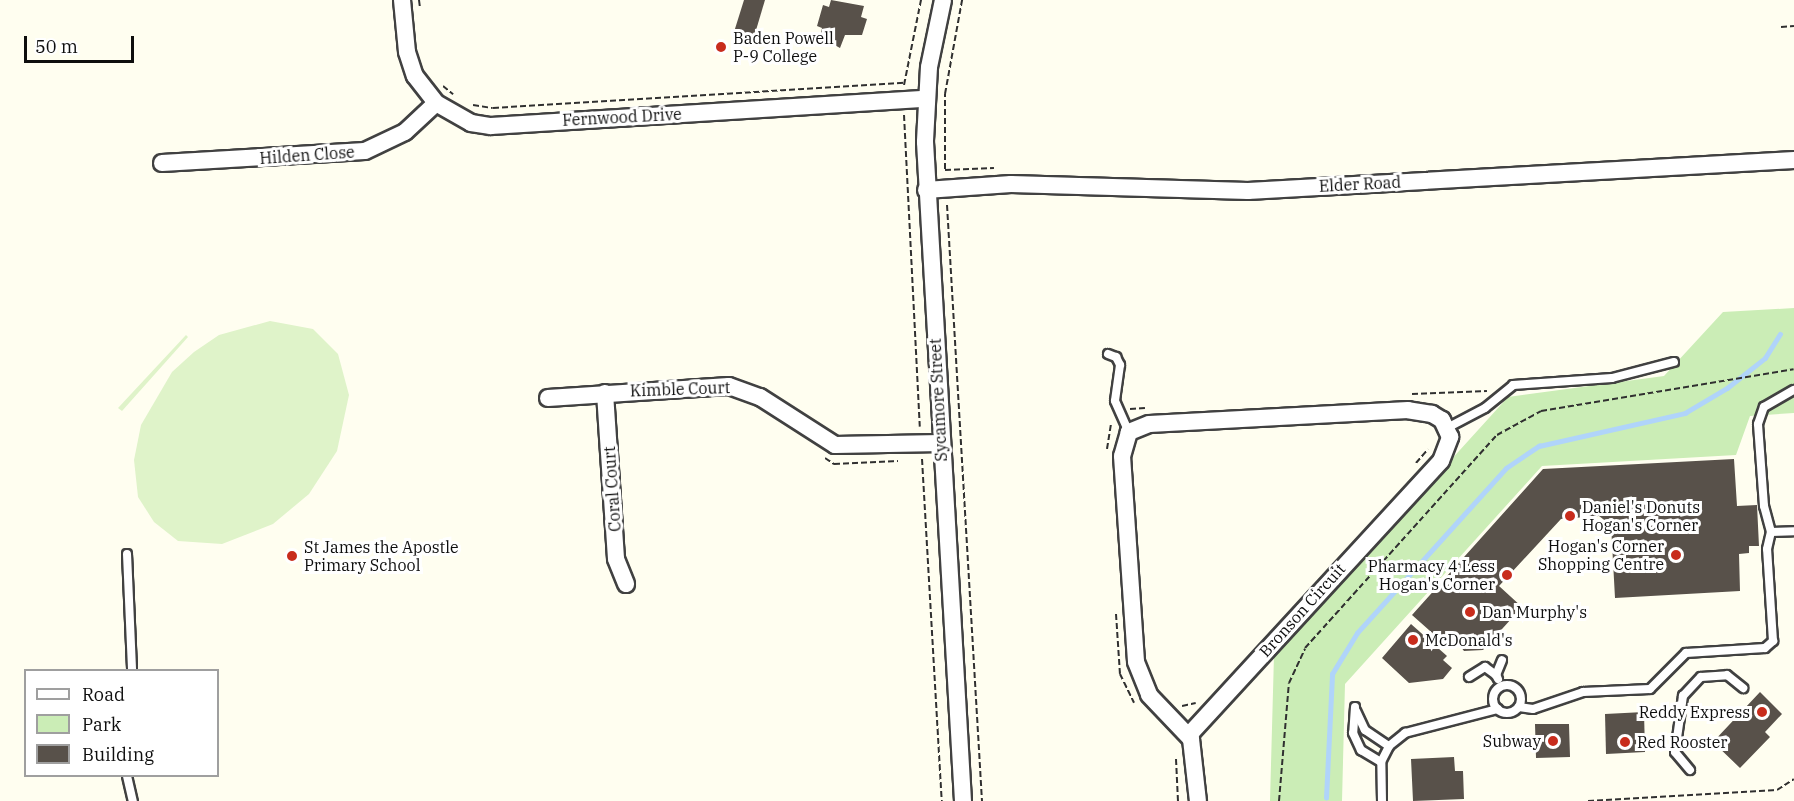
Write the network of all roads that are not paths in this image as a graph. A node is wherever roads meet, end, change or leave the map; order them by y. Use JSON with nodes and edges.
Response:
{"nodes":[{"id":1,"x":402,"y":0,"type":"edge"},
{"id":2,"x":943,"y":0,"type":"edge"},
{"id":3,"x":925,"y":99,"type":"junction"},
{"id":4,"x":436,"y":104,"type":"junction"},
{"id":5,"x":1794,"y":160,"type":"edge"},
{"id":6,"x":162,"y":163,"type":"dead end"},
{"id":7,"x":926,"y":190,"type":"junction"},
{"id":8,"x":1108,"y":354,"type":"dead end"},
{"id":9,"x":1674,"y":362,"type":"dead end"},
{"id":10,"x":1794,"y":390,"type":"edge"},
{"id":11,"x":605,"y":393,"type":"junction"},
{"id":12,"x":548,"y":398,"type":"dead end"},
{"id":13,"x":1447,"y":428,"type":"junction"},
{"id":14,"x":1129,"y":432,"type":"junction"},
{"id":15,"x":941,"y":443,"type":"junction"},
{"id":16,"x":1794,"y":531,"type":"edge"},
{"id":17,"x":1771,"y":532,"type":"junction"},
{"id":18,"x":127,"y":554,"type":"dead end"},
{"id":19,"x":626,"y":584,"type":"dead end"},
{"id":20,"x":1502,"y":660,"type":"dead end"},
{"id":21,"x":132,"y":669,"type":"edge"},
{"id":22,"x":1496,"y":675,"type":"junction"},
{"id":23,"x":1469,"y":677,"type":"dead end"},
{"id":24,"x":1503,"y":686,"type":"junction"},
{"id":25,"x":1743,"y":688,"type":"dead end"},
{"id":26,"x":1519,"y":707,"type":"junction"},
{"id":27,"x":1497,"y":709,"type":"junction"},
{"id":28,"x":1189,"y":735,"type":"junction"},
{"id":29,"x":1389,"y":746,"type":"junction"},
{"id":30,"x":1381,"y":762,"type":"junction"},
{"id":31,"x":1690,"y":770,"type":"dead end"},
{"id":32,"x":127,"y":777,"type":"edge"},
{"id":33,"x":133,"y":801,"type":"edge"},
{"id":34,"x":963,"y":801,"type":"edge"},
{"id":35,"x":1198,"y":801,"type":"edge"},
{"id":36,"x":1382,"y":801,"type":"edge"}],
"edges":[{"from":1,"to":4,"type":"street","name":"Fernwood Drive"},
{"from":2,"to":3,"type":"street","name":"Sycamore Street"},
{"from":3,"to":4,"type":"street","name":"Fernwood Drive"},
{"from":3,"to":7,"type":"street","name":"Sycamore Street"},
{"from":4,"to":6,"type":"street","name":"Hilden Close"},
{"from":5,"to":7,"type":"street","name":"Elder Road"},
{"from":7,"to":15,"type":"street","name":"Sycamore Street"},
{"from":8,"to":14,"type":"lane"},
{"from":9,"to":13,"type":"lane"},
{"from":10,"to":17,"type":"lane"},
{"from":11,"to":12,"type":"street","name":"Kimble Court"},
{"from":11,"to":15,"type":"street","name":"Kimble Court"},
{"from":11,"to":19,"type":"street","name":"Coral Court"},
{"from":13,"to":14,"type":"street"},
{"from":13,"to":28,"type":"street","name":"Bronson Circuit"},
{"from":14,"to":28,"type":"street"},
{"from":15,"to":34,"type":"street","name":"Sycamore Street"},
{"from":16,"to":17,"type":"lane"},
{"from":17,"to":26,"type":"lane"},
{"from":18,"to":21,"type":"lane"},
{"from":20,"to":22,"type":"lane"},
{"from":22,"to":23,"type":"lane"},
{"from":22,"to":24,"type":"lane"},
{"from":24,"to":26,"type":"lane"},
{"from":24,"to":27,"type":"lane"},
{"from":25,"to":31,"type":"lane"},
{"from":26,"to":27,"type":"lane"},
{"from":27,"to":29,"type":"lane"},
{"from":28,"to":35,"type":"street"},
{"from":29,"to":30,"type":"lane"},
{"from":29,"to":30,"type":"lane"},
{"from":30,"to":36,"type":"lane"},
{"from":32,"to":33,"type":"lane"}]}
